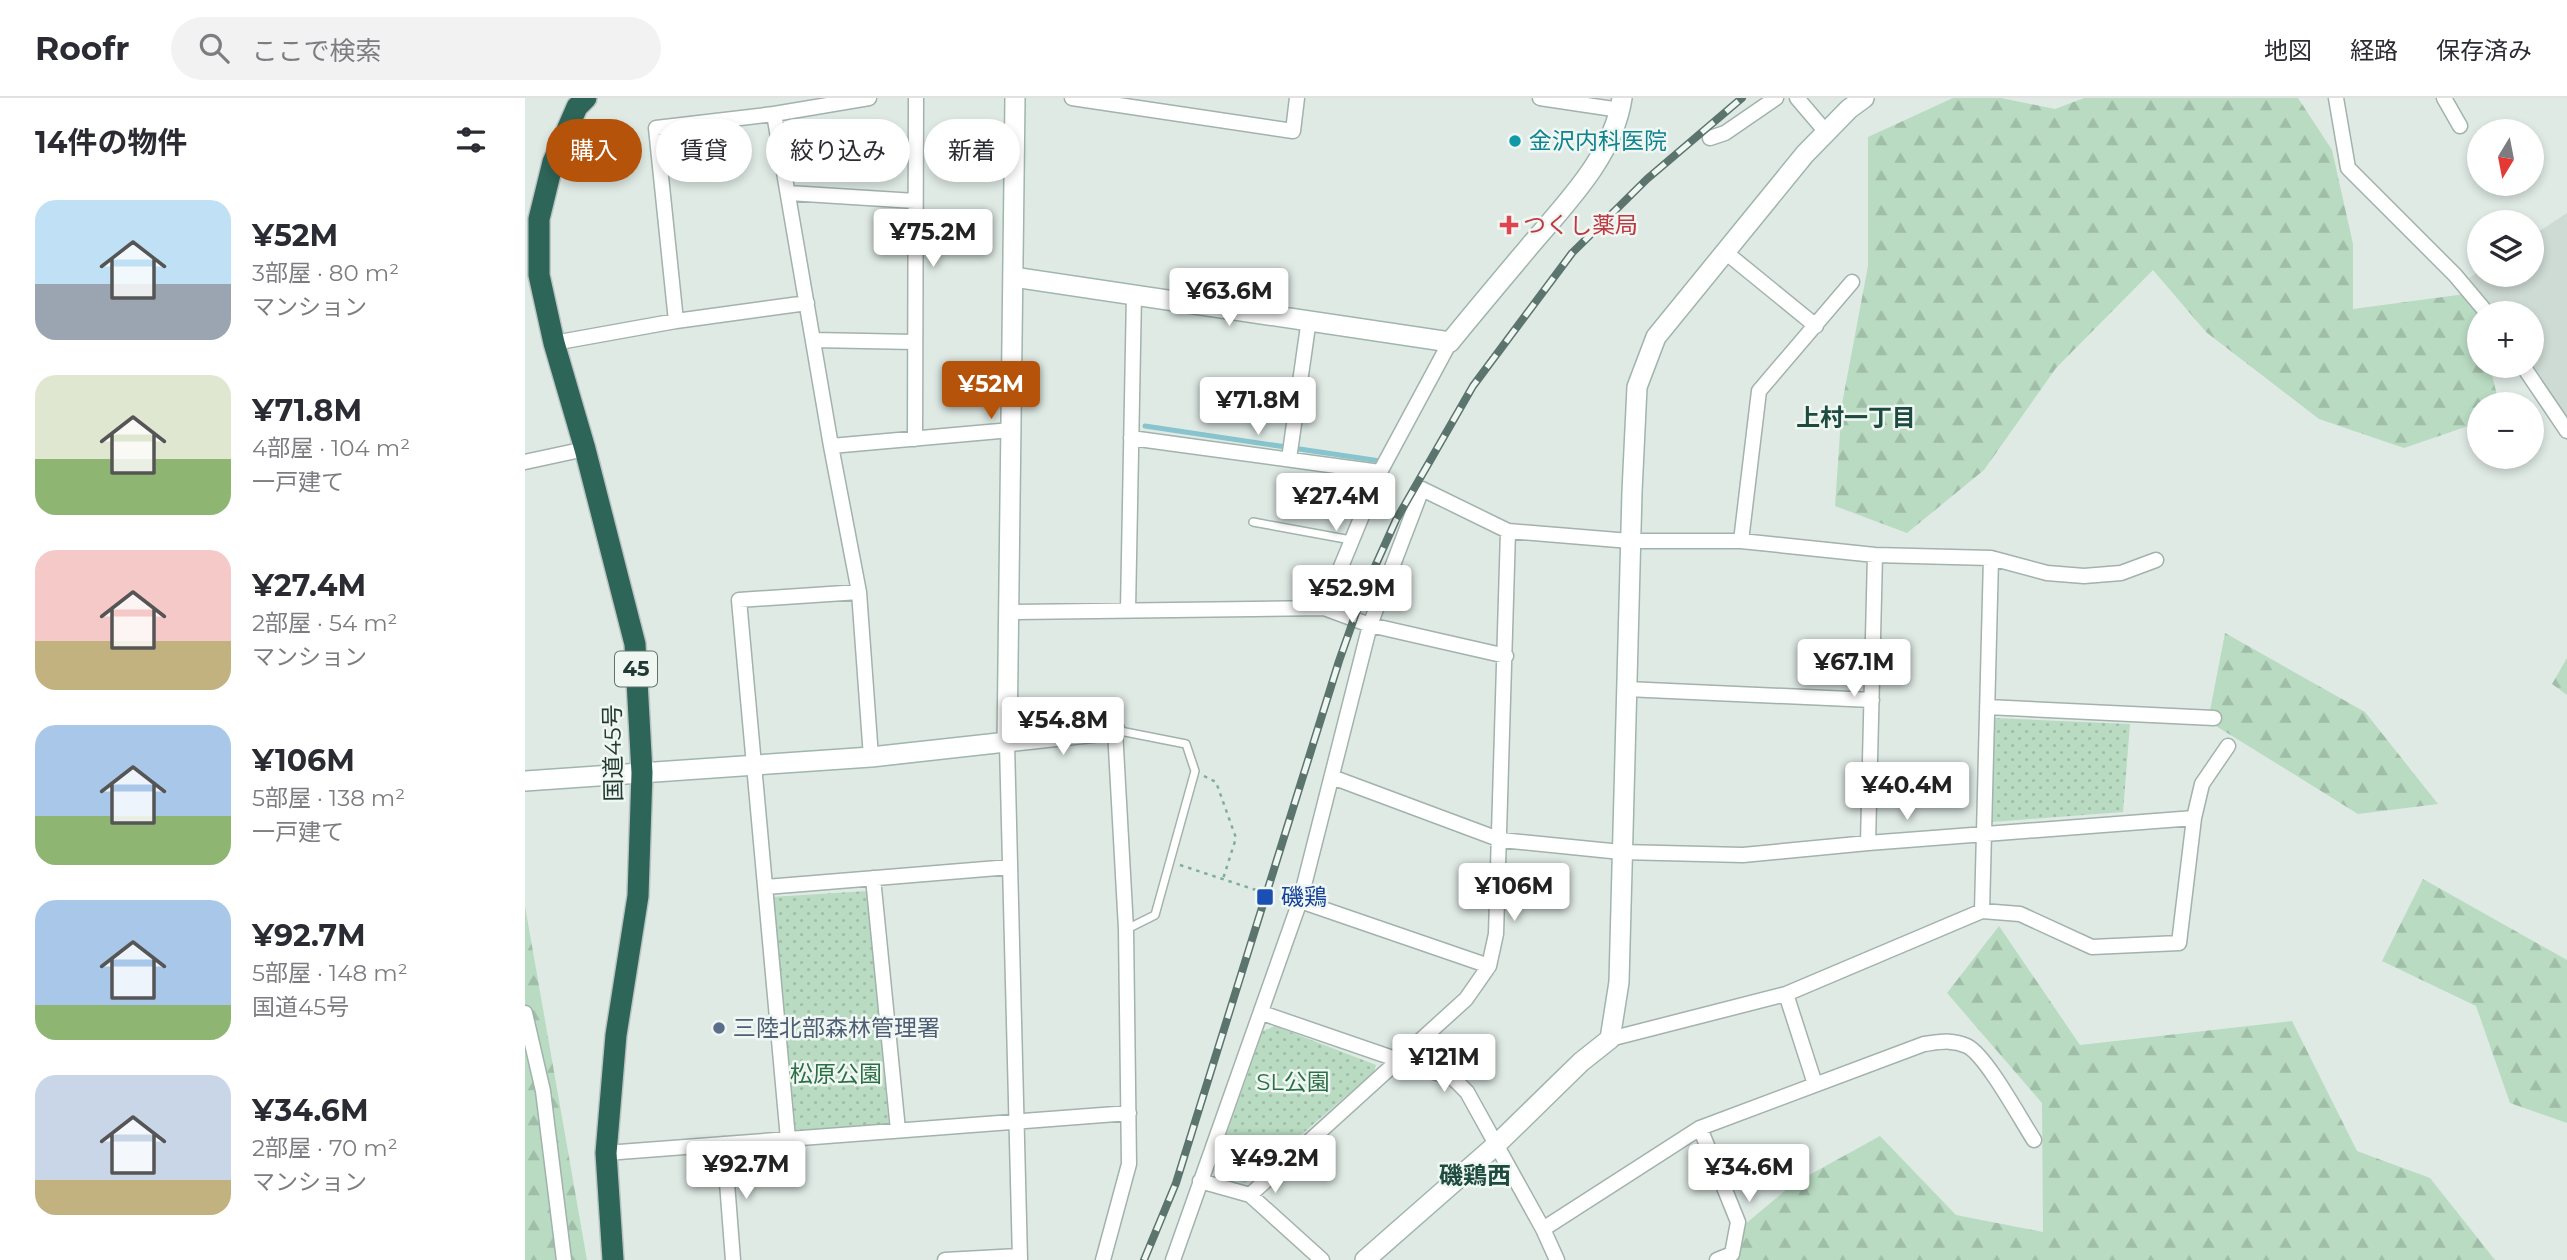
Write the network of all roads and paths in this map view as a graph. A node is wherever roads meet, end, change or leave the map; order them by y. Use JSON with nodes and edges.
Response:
{"nodes":[{"id":1,"x":586,"y":98,"type":"edge"},
{"id":2,"x":869,"y":98,"type":"edge"},
{"id":3,"x":916,"y":98,"type":"edge"},
{"id":4,"x":1015,"y":98,"type":"edge"},
{"id":5,"x":1072,"y":98,"type":"edge"},
{"id":6,"x":1297,"y":98,"type":"edge"},
{"id":7,"x":1540,"y":98,"type":"edge"},
{"id":8,"x":1776,"y":98,"type":"edge"},
{"id":9,"x":1797,"y":98,"type":"edge"},
{"id":10,"x":1864,"y":98,"type":"edge"},
{"id":11,"x":2336,"y":98,"type":"edge"},
{"id":12,"x":2444,"y":98,"type":"edge"},
{"id":13,"x":1621,"y":104,"type":"edge"},
{"id":14,"x":774,"y":114,"type":"junction"},
{"id":15,"x":2461,"y":127,"type":"dead end"},
{"id":16,"x":1826,"y":132,"type":"junction"},
{"id":17,"x":1710,"y":138,"type":"dead end"},
{"id":18,"x":789,"y":193,"type":"junction"},
{"id":19,"x":915,"y":201,"type":"junction"},
{"id":20,"x":1724,"y":251,"type":"junction"},
{"id":21,"x":1013,"y":277,"type":"junction"},
{"id":22,"x":1852,"y":282,"type":"dead end"},
{"id":23,"x":1134,"y":294,"type":"junction"},
{"id":24,"x":2477,"y":301,"type":"edge"},
{"id":25,"x":807,"y":303,"type":"junction"},
{"id":26,"x":1309,"y":320,"type":"junction"},
{"id":27,"x":676,"y":321,"type":"junction"},
{"id":28,"x":1816,"y":326,"type":"junction"},
{"id":29,"x":814,"y":340,"type":"junction"},
{"id":30,"x":915,"y":342,"type":"junction"},
{"id":31,"x":1450,"y":342,"type":"junction"},
{"id":32,"x":554,"y":343,"type":"junction"},
{"id":33,"x":2531,"y":378,"type":"edge"},
{"id":34,"x":1011,"y":430,"type":"junction"},
{"id":35,"x":2567,"y":431,"type":"edge"},
{"id":36,"x":1131,"y":438,"type":"junction"},
{"id":37,"x":915,"y":439,"type":"junction"},
{"id":38,"x":831,"y":446,"type":"junction"},
{"id":39,"x":585,"y":449,"type":"junction"},
{"id":40,"x":1289,"y":459,"type":"junction"},
{"id":41,"x":525,"y":462,"type":"edge"},
{"id":42,"x":1380,"y":472,"type":"junction"},
{"id":43,"x":1253,"y":522,"type":"dead end"},
{"id":44,"x":1508,"y":531,"type":"junction"},
{"id":45,"x":1352,"y":541,"type":"junction"},
{"id":46,"x":1630,"y":541,"type":"junction"},
{"id":47,"x":1741,"y":541,"type":"junction"},
{"id":48,"x":1875,"y":555,"type":"junction"},
{"id":49,"x":1991,"y":558,"type":"junction"},
{"id":50,"x":2156,"y":560,"type":"dead end"},
{"id":51,"x":859,"y":592,"type":"junction"},
{"id":52,"x":1324,"y":608,"type":"junction"},
{"id":53,"x":1128,"y":610,"type":"junction"},
{"id":54,"x":1008,"y":611,"type":"junction"},
{"id":55,"x":1370,"y":625,"type":"junction"},
{"id":56,"x":1506,"y":656,"type":"junction"},
{"id":57,"x":1626,"y":689,"type":"junction"},
{"id":58,"x":1872,"y":701,"type":"junction"},
{"id":59,"x":1987,"y":707,"type":"junction"},
{"id":60,"x":2214,"y":718,"type":"dead end"},
{"id":61,"x":1115,"y":730,"type":"junction"},
{"id":62,"x":1007,"y":744,"type":"junction"},
{"id":63,"x":2228,"y":746,"type":"dead end"},
{"id":64,"x":870,"y":757,"type":"junction"},
{"id":65,"x":755,"y":766,"type":"junction"},
{"id":66,"x":1195,"y":771,"type":"junction"},
{"id":67,"x":642,"y":773,"type":"junction"},
{"id":68,"x":1332,"y":777,"type":"junction"},
{"id":69,"x":525,"y":781,"type":"edge"},
{"id":70,"x":2194,"y":818,"type":"junction"},
{"id":71,"x":1984,"y":834,"type":"junction"},
{"id":72,"x":1501,"y":839,"type":"junction"},
{"id":73,"x":1868,"y":843,"type":"junction"},
{"id":74,"x":1621,"y":852,"type":"junction"},
{"id":75,"x":1170,"y":861,"type":"junction"},
{"id":76,"x":1010,"y":867,"type":"junction"},
{"id":77,"x":873,"y":878,"type":"junction"},
{"id":78,"x":1223,"y":879,"type":"junction"},
{"id":79,"x":766,"y":887,"type":"junction"},
{"id":80,"x":1259,"y":891,"type":"dead end"},
{"id":81,"x":1300,"y":901,"type":"junction"},
{"id":82,"x":1982,"y":911,"type":"junction"},
{"id":83,"x":1126,"y":929,"type":"junction"},
{"id":84,"x":1489,"y":966,"type":"junction"},
{"id":85,"x":1786,"y":995,"type":"junction"},
{"id":86,"x":525,"y":1013,"type":"edge"},
{"id":87,"x":1262,"y":1013,"type":"junction"},
{"id":88,"x":1610,"y":1039,"type":"junction"},
{"id":89,"x":1397,"y":1059,"type":"junction"},
{"id":90,"x":1815,"y":1084,"type":"junction"},
{"id":91,"x":1129,"y":1113,"type":"junction"},
{"id":92,"x":1017,"y":1121,"type":"junction"},
{"id":93,"x":1700,"y":1128,"type":"junction"},
{"id":94,"x":898,"y":1130,"type":"junction"},
{"id":95,"x":788,"y":1139,"type":"junction"},
{"id":96,"x":2034,"y":1140,"type":"dead end"},
{"id":97,"x":724,"y":1144,"type":"junction"},
{"id":98,"x":1496,"y":1145,"type":"junction"},
{"id":99,"x":606,"y":1153,"type":"junction"},
{"id":100,"x":1200,"y":1181,"type":"junction"},
{"id":101,"x":1249,"y":1195,"type":"junction"},
{"id":102,"x":1543,"y":1229,"type":"junction"},
{"id":103,"x":1020,"y":1258,"type":"edge"},
{"id":104,"x":563,"y":1260,"type":"edge"},
{"id":105,"x":613,"y":1260,"type":"edge"},
{"id":106,"x":733,"y":1260,"type":"edge"},
{"id":107,"x":945,"y":1260,"type":"edge"},
{"id":108,"x":1103,"y":1260,"type":"edge"},
{"id":109,"x":1173,"y":1260,"type":"edge"},
{"id":110,"x":1322,"y":1260,"type":"edge"},
{"id":111,"x":1365,"y":1260,"type":"edge"},
{"id":112,"x":1557,"y":1260,"type":"edge"},
{"id":113,"x":1717,"y":1260,"type":"edge"}],
"edges":[{"from":1,"to":32,"type":"highway","name":"国道45号","number":"45"},
{"from":2,"to":14,"type":"street"},
{"from":3,"to":19,"type":"street"},
{"from":4,"to":21,"type":"street"},
{"from":5,"to":6,"type":"street"},
{"from":7,"to":13,"type":"street"},
{"from":8,"to":17,"type":"street"},
{"from":9,"to":16,"type":"street"},
{"from":10,"to":16,"type":"street"},
{"from":11,"to":24,"type":"street"},
{"from":12,"to":15,"type":"street"},
{"from":13,"to":31,"type":"street"},
{"from":14,"to":18,"type":"street"},
{"from":14,"to":27,"type":"street"},
{"from":16,"to":20,"type":"street"},
{"from":18,"to":19,"type":"street"},
{"from":18,"to":25,"type":"street"},
{"from":19,"to":30,"type":"street"},
{"from":20,"to":28,"type":"street"},
{"from":20,"to":46,"type":"street"},
{"from":21,"to":23,"type":"street"},
{"from":21,"to":34,"type":"street"},
{"from":22,"to":28,"type":"street"},
{"from":23,"to":26,"type":"street"},
{"from":23,"to":36,"type":"street"},
{"from":25,"to":27,"type":"street"},
{"from":25,"to":29,"type":"street"},
{"from":26,"to":31,"type":"street"},
{"from":26,"to":40,"type":"street"},
{"from":27,"to":32,"type":"street"},
{"from":28,"to":47,"type":"street"},
{"from":29,"to":30,"type":"street"},
{"from":29,"to":38,"type":"street"},
{"from":30,"to":37,"type":"street"},
{"from":31,"to":42,"type":"street"},
{"from":32,"to":39,"type":"highway","name":"国道45号","number":"45"},
{"from":33,"to":35,"type":"street"},
{"from":34,"to":37,"type":"street"},
{"from":34,"to":54,"type":"street"},
{"from":36,"to":40,"type":"street"},
{"from":36,"to":53,"type":"street"},
{"from":37,"to":38,"type":"street"},
{"from":38,"to":51,"type":"street"},
{"from":39,"to":41,"type":"street"},
{"from":39,"to":67,"type":"highway","name":"国道45号","number":"45"},
{"from":40,"to":42,"type":"street"},
{"from":42,"to":45,"type":"street"},
{"from":43,"to":45,"type":"lane"},
{"from":44,"to":46,"type":"street"},
{"from":44,"to":55,"type":"street"},
{"from":44,"to":56,"type":"street"},
{"from":45,"to":52,"type":"street"},
{"from":46,"to":47,"type":"street"},
{"from":46,"to":57,"type":"street"},
{"from":47,"to":48,"type":"street"},
{"from":48,"to":49,"type":"street"},
{"from":48,"to":58,"type":"street"},
{"from":49,"to":50,"type":"street"},
{"from":49,"to":59,"type":"street"},
{"from":51,"to":64,"type":"street"},
{"from":51,"to":65,"type":"street"},
{"from":52,"to":53,"type":"street"},
{"from":52,"to":55,"type":"street"},
{"from":53,"to":54,"type":"street"},
{"from":54,"to":62,"type":"street"},
{"from":55,"to":56,"type":"street"},
{"from":55,"to":68,"type":"street"},
{"from":56,"to":72,"type":"street"},
{"from":57,"to":58,"type":"street"},
{"from":57,"to":74,"type":"street"},
{"from":58,"to":73,"type":"street"},
{"from":59,"to":60,"type":"street"},
{"from":59,"to":71,"type":"street"},
{"from":61,"to":62,"type":"street"},
{"from":61,"to":66,"type":"lane"},
{"from":61,"to":83,"type":"street"},
{"from":62,"to":64,"type":"street"},
{"from":62,"to":76,"type":"street"},
{"from":63,"to":70,"type":"street"},
{"from":64,"to":65,"type":"street"},
{"from":65,"to":67,"type":"street"},
{"from":65,"to":79,"type":"street"},
{"from":66,"to":75,"type":"lane"},
{"from":66,"to":78,"type":"path"},
{"from":67,"to":69,"type":"street"},
{"from":67,"to":99,"type":"highway","name":"国道45号","number":"45"},
{"from":68,"to":72,"type":"street"},
{"from":68,"to":81,"type":"street"},
{"from":70,"to":71,"type":"street"},
{"from":70,"to":82,"type":"street"},
{"from":71,"to":73,"type":"street"},
{"from":71,"to":82,"type":"street"},
{"from":72,"to":74,"type":"street"},
{"from":72,"to":84,"type":"street"},
{"from":73,"to":74,"type":"street"},
{"from":74,"to":88,"type":"street"},
{"from":75,"to":78,"type":"path"},
{"from":75,"to":83,"type":"lane"},
{"from":76,"to":77,"type":"street"},
{"from":76,"to":92,"type":"street"},
{"from":77,"to":79,"type":"street"},
{"from":77,"to":94,"type":"street"},
{"from":78,"to":80,"type":"path"},
{"from":79,"to":95,"type":"street"},
{"from":81,"to":84,"type":"street"},
{"from":81,"to":87,"type":"street"},
{"from":82,"to":85,"type":"street"},
{"from":83,"to":91,"type":"street"},
{"from":84,"to":89,"type":"street"},
{"from":85,"to":88,"type":"street"},
{"from":85,"to":90,"type":"street"},
{"from":86,"to":104,"type":"street"},
{"from":87,"to":89,"type":"street"},
{"from":87,"to":100,"type":"street"},
{"from":88,"to":98,"type":"street"},
{"from":89,"to":98,"type":"street"},
{"from":89,"to":101,"type":"street"},
{"from":90,"to":93,"type":"street"},
{"from":90,"to":96,"type":"street"},
{"from":91,"to":92,"type":"street"},
{"from":91,"to":108,"type":"street"},
{"from":92,"to":94,"type":"street"},
{"from":92,"to":103,"type":"street"},
{"from":93,"to":102,"type":"street"},
{"from":93,"to":113,"type":"street"},
{"from":94,"to":95,"type":"street"},
{"from":95,"to":97,"type":"street"},
{"from":97,"to":99,"type":"street"},
{"from":97,"to":106,"type":"street"},
{"from":98,"to":102,"type":"street"},
{"from":98,"to":111,"type":"street"},
{"from":99,"to":105,"type":"highway","name":"国道45号","number":"45"},
{"from":100,"to":101,"type":"street"},
{"from":100,"to":109,"type":"street"},
{"from":101,"to":110,"type":"street"},
{"from":102,"to":112,"type":"street"},
{"from":103,"to":107,"type":"street"}]}
